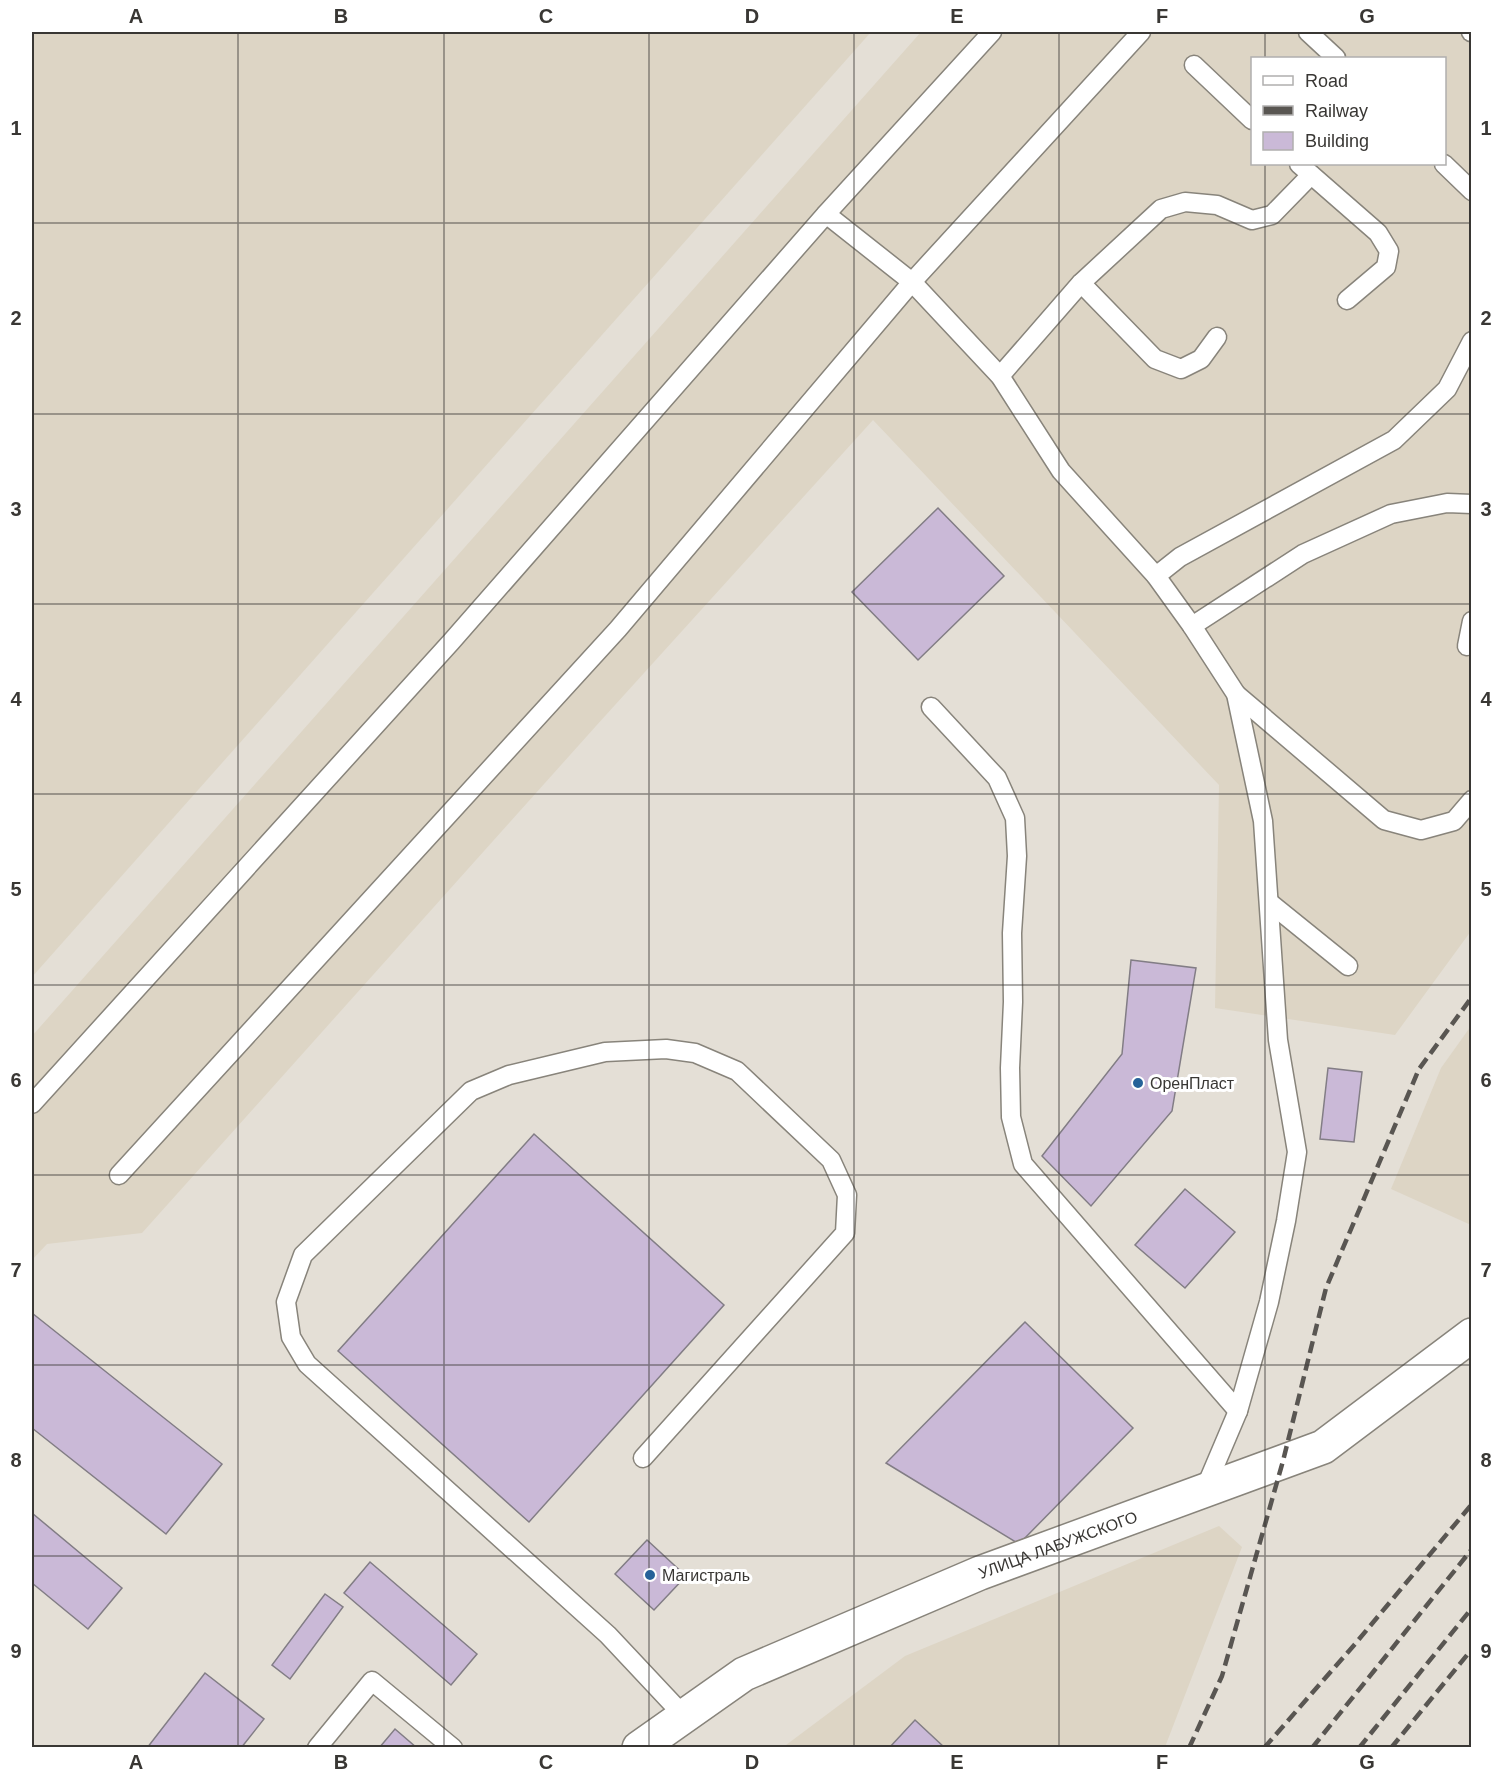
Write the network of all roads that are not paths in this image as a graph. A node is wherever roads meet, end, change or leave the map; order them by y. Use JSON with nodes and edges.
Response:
{"nodes":[{"id":1,"x":992,"y":32,"type":"edge"},
{"id":2,"x":1141,"y":32,"type":"edge"},
{"id":3,"x":1308,"y":32,"type":"edge"},
{"id":4,"x":1335,"y":57,"type":"edge"},
{"id":5,"x":1194,"y":65,"type":"dead end"},
{"id":6,"x":1251,"y":119,"type":"edge"},
{"id":7,"x":1445,"y":165,"type":"edge"},
{"id":8,"x":1305,"y":169,"type":"edge"},
{"id":9,"x":1472,"y":191,"type":"edge"},
{"id":10,"x":826,"y":214,"type":"junction"},
{"id":11,"x":912,"y":282,"type":"junction"},
{"id":12,"x":1081,"y":283,"type":"junction"},
{"id":13,"x":1347,"y":300,"type":"dead end"},
{"id":14,"x":1217,"y":337,"type":"dead end"},
{"id":15,"x":1472,"y":341,"type":"edge"},
{"id":16,"x":1000,"y":376,"type":"junction"},
{"id":17,"x":1472,"y":504,"type":"edge"},
{"id":18,"x":1156,"y":576,"type":"junction"},
{"id":19,"x":1472,"y":621,"type":"edge"},
{"id":20,"x":1192,"y":626,"type":"junction"},
{"id":21,"x":1467,"y":646,"type":"dead end"},
{"id":22,"x":1236,"y":694,"type":"junction"},
{"id":23,"x":931,"y":707,"type":"dead end"},
{"id":24,"x":1472,"y":800,"type":"edge"},
{"id":25,"x":1270,"y":903,"type":"junction"},
{"id":26,"x":1348,"y":966,"type":"dead end"},
{"id":27,"x":32,"y":1104,"type":"edge"},
{"id":28,"x":119,"y":1175,"type":"dead end"},
{"id":29,"x":1472,"y":1335,"type":"edge"},
{"id":30,"x":1238,"y":1412,"type":"junction"},
{"id":31,"x":643,"y":1458,"type":"dead end"},
{"id":32,"x":1204,"y":1491,"type":"junction"},
{"id":33,"x":684,"y":1716,"type":"junction"},
{"id":34,"x":317,"y":1748,"type":"edge"},
{"id":35,"x":453,"y":1748,"type":"edge"},
{"id":36,"x":639,"y":1748,"type":"edge"}],
"edges":[{"from":1,"to":10,"type":"lane"},
{"from":2,"to":11,"type":"lane"},
{"from":3,"to":4,"type":"lane"},
{"from":5,"to":6,"type":"lane"},
{"from":7,"to":9,"type":"lane"},
{"from":8,"to":12,"type":"lane"},
{"from":8,"to":13,"type":"lane"},
{"from":10,"to":11,"type":"lane"},
{"from":10,"to":27,"type":"lane"},
{"from":11,"to":16,"type":"lane"},
{"from":11,"to":28,"type":"lane"},
{"from":12,"to":14,"type":"lane"},
{"from":12,"to":16,"type":"lane"},
{"from":15,"to":18,"type":"lane"},
{"from":16,"to":18,"type":"lane"},
{"from":17,"to":20,"type":"lane"},
{"from":18,"to":20,"type":"lane"},
{"from":19,"to":21,"type":"lane"},
{"from":20,"to":22,"type":"lane"},
{"from":22,"to":24,"type":"lane"},
{"from":22,"to":25,"type":"lane"},
{"from":23,"to":30,"type":"lane"},
{"from":25,"to":26,"type":"lane"},
{"from":25,"to":30,"type":"lane"},
{"from":29,"to":32,"type":"street","name":"УЛИЦА ЛАБУЖСКОГО"},
{"from":30,"to":32,"type":"lane"},
{"from":31,"to":33,"type":"lane"},
{"from":32,"to":33,"type":"street","name":"УЛИЦА ЛАБУЖСКОГО"},
{"from":33,"to":36,"type":"street","name":"УЛИЦА ЛАБУЖСКОГО"},
{"from":34,"to":35,"type":"lane"}]}
